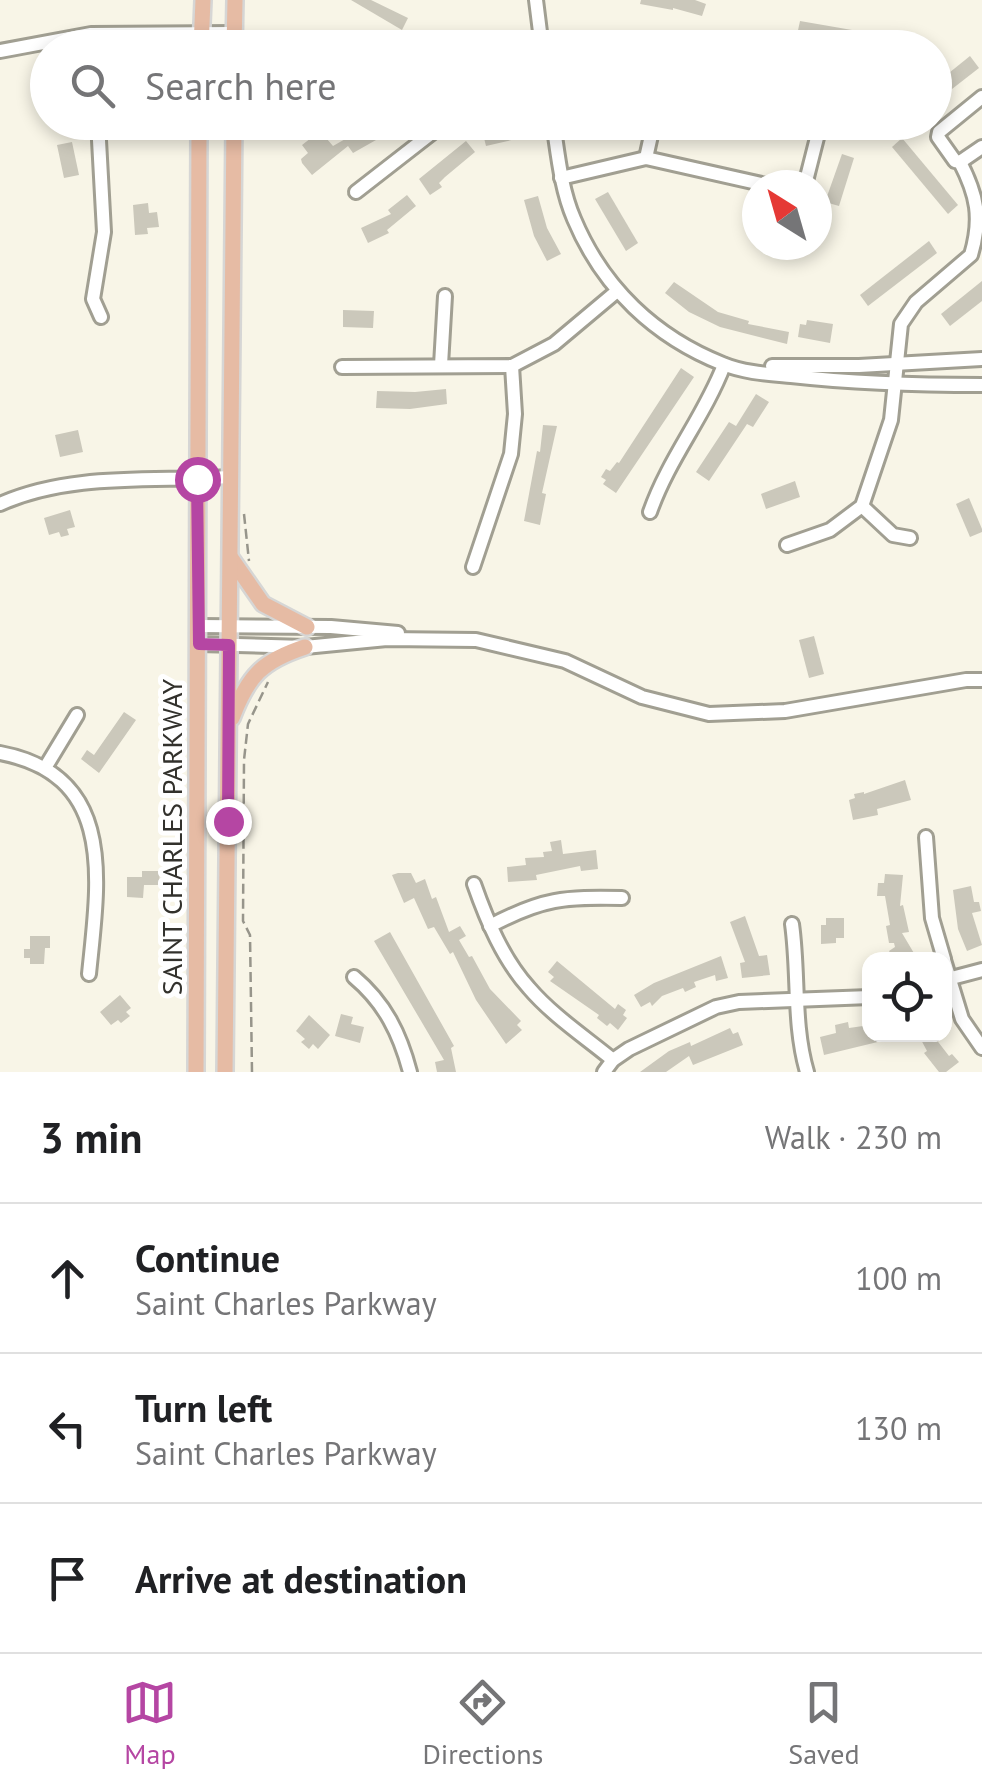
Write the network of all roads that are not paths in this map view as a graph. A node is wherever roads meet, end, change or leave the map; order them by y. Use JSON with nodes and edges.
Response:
{"nodes":[{"id":1,"x":204,"y":0,"type":"edge"},
{"id":2,"x":235,"y":0,"type":"edge"},
{"id":3,"x":536,"y":0,"type":"edge"},
{"id":4,"x":202,"y":30,"type":"edge"},
{"id":5,"x":234,"y":30,"type":"edge"},
{"id":6,"x":540,"y":30,"type":"edge"},
{"id":7,"x":30,"y":48,"type":"edge"},
{"id":8,"x":0,"y":52,"type":"edge"},
{"id":9,"x":982,"y":97,"type":"edge"},
{"id":10,"x":952,"y":121,"type":"edge"},
{"id":11,"x":99,"y":140,"type":"edge"},
{"id":12,"x":200,"y":140,"type":"edge"},
{"id":13,"x":234,"y":140,"type":"edge"},
{"id":14,"x":423,"y":140,"type":"edge"},
{"id":15,"x":556,"y":140,"type":"edge"},
{"id":16,"x":650,"y":140,"type":"edge"},
{"id":17,"x":816,"y":140,"type":"edge"},
{"id":18,"x":938,"y":140,"type":"edge"},
{"id":19,"x":982,"y":147,"type":"edge"},
{"id":20,"x":646,"y":158,"type":"junction"},
{"id":21,"x":960,"y":162,"type":"junction"},
{"id":22,"x":808,"y":170,"type":"edge"},
{"id":23,"x":561,"y":178,"type":"junction"},
{"id":24,"x":742,"y":180,"type":"edge"},
{"id":25,"x":356,"y":192,"type":"dead end"},
{"id":26,"x":616,"y":292,"type":"junction"},
{"id":27,"x":445,"y":296,"type":"dead end"},
{"id":28,"x":100,"y":317,"type":"dead end"},
{"id":29,"x":982,"y":359,"type":"edge"},
{"id":30,"x":898,"y":364,"type":"junction"},
{"id":31,"x":441,"y":365,"type":"junction"},
{"id":32,"x":724,"y":365,"type":"junction"},
{"id":33,"x":512,"y":366,"type":"junction"},
{"id":34,"x":342,"y":367,"type":"dead end"},
{"id":35,"x":896,"y":383,"type":"junction"},
{"id":36,"x":982,"y":385,"type":"edge"},
{"id":37,"x":231,"y":477,"type":"junction"},
{"id":38,"x":197,"y":479,"type":"junction"},
{"id":39,"x":0,"y":504,"type":"edge"},
{"id":40,"x":862,"y":506,"type":"junction"},
{"id":41,"x":650,"y":512,"type":"dead end"},
{"id":42,"x":910,"y":538,"type":"dead end"},
{"id":43,"x":787,"y":545,"type":"dead end"},
{"id":44,"x":230,"y":557,"type":"junction"},
{"id":45,"x":473,"y":567,"type":"dead end"},
{"id":46,"x":198,"y":626,"type":"junction"},
{"id":47,"x":230,"y":626,"type":"junction"},
{"id":48,"x":307,"y":626,"type":"junction"},
{"id":49,"x":435,"y":638,"type":"junction"},
{"id":50,"x":199,"y":644,"type":"junction"},
{"id":51,"x":229,"y":645,"type":"junction"},
{"id":52,"x":305,"y":646,"type":"junction"},
{"id":53,"x":982,"y":680,"type":"edge"},
{"id":54,"x":77,"y":715,"type":"dead end"},
{"id":55,"x":228,"y":727,"type":"junction"},
{"id":56,"x":0,"y":754,"type":"edge"},
{"id":57,"x":45,"y":768,"type":"junction"},
{"id":58,"x":926,"y":837,"type":"dead end"},
{"id":59,"x":474,"y":884,"type":"dead end"},
{"id":60,"x":622,"y":898,"type":"dead end"},
{"id":61,"x":792,"y":924,"type":"dead end"},
{"id":62,"x":490,"y":926,"type":"junction"},
{"id":63,"x":942,"y":952,"type":"edge"},
{"id":64,"x":982,"y":970,"type":"edge"},
{"id":65,"x":89,"y":974,"type":"dead end"},
{"id":66,"x":354,"y":978,"type":"dead end"},
{"id":67,"x":952,"y":978,"type":"edge"},
{"id":68,"x":952,"y":992,"type":"edge"},
{"id":69,"x":862,"y":997,"type":"edge"},
{"id":70,"x":797,"y":1000,"type":"junction"},
{"id":71,"x":982,"y":1048,"type":"edge"},
{"id":72,"x":609,"y":1066,"type":"edge"},
{"id":73,"x":196,"y":1072,"type":"edge"},
{"id":74,"x":225,"y":1072,"type":"edge"},
{"id":75,"x":410,"y":1072,"type":"edge"},
{"id":76,"x":807,"y":1072,"type":"edge"}],
"edges":[{"from":1,"to":4,"type":"main road"},
{"from":2,"to":5,"type":"main road"},
{"from":3,"to":6,"type":"street"},
{"from":7,"to":8,"type":"street"},
{"from":9,"to":10,"type":"street"},
{"from":11,"to":28,"type":"street"},
{"from":12,"to":38,"type":"main road","name":"SAINT CHARLES PARKWAY"},
{"from":13,"to":37,"type":"main road","name":"SAINT CHARLES PARKWAY"},
{"from":14,"to":25,"type":"street"},
{"from":15,"to":23,"type":"street"},
{"from":16,"to":20,"type":"street"},
{"from":17,"to":22,"type":"street"},
{"from":18,"to":21,"type":"street"},
{"from":19,"to":21,"type":"street"},
{"from":20,"to":23,"type":"street"},
{"from":20,"to":24,"type":"street"},
{"from":21,"to":30,"type":"street"},
{"from":23,"to":26,"type":"street"},
{"from":26,"to":32,"type":"street"},
{"from":26,"to":33,"type":"street"},
{"from":27,"to":31,"type":"street"},
{"from":29,"to":30,"type":"street"},
{"from":30,"to":32,"type":"street"},
{"from":30,"to":35,"type":"street"},
{"from":31,"to":33,"type":"street"},
{"from":31,"to":34,"type":"street"},
{"from":32,"to":35,"type":"street"},
{"from":32,"to":41,"type":"street"},
{"from":33,"to":45,"type":"street"},
{"from":35,"to":36,"type":"street"},
{"from":35,"to":40,"type":"street"},
{"from":37,"to":38,"type":"street"},
{"from":37,"to":44,"type":"main road","name":"SAINT CHARLES PARKWAY"},
{"from":38,"to":39,"type":"street"},
{"from":38,"to":46,"type":"main road","name":"SAINT CHARLES PARKWAY"},
{"from":40,"to":42,"type":"street"},
{"from":40,"to":43,"type":"street"},
{"from":44,"to":47,"type":"main road","name":"SAINT CHARLES PARKWAY"},
{"from":44,"to":48,"type":"main road"},
{"from":46,"to":47,"type":"street"},
{"from":46,"to":50,"type":"main road","name":"SAINT CHARLES PARKWAY"},
{"from":47,"to":48,"type":"street"},
{"from":47,"to":51,"type":"main road","name":"SAINT CHARLES PARKWAY"},
{"from":48,"to":49,"type":"street"},
{"from":49,"to":52,"type":"street"},
{"from":49,"to":53,"type":"street"},
{"from":50,"to":51,"type":"street"},
{"from":50,"to":73,"type":"main road","name":"SAINT CHARLES PARKWAY"},
{"from":51,"to":52,"type":"street"},
{"from":51,"to":55,"type":"main road","name":"SAINT CHARLES PARKWAY"},
{"from":52,"to":55,"type":"main road"},
{"from":54,"to":57,"type":"street"},
{"from":55,"to":74,"type":"main road","name":"SAINT CHARLES PARKWAY"},
{"from":56,"to":57,"type":"street"},
{"from":57,"to":65,"type":"street"},
{"from":58,"to":63,"type":"street"},
{"from":59,"to":62,"type":"street"},
{"from":60,"to":62,"type":"street"},
{"from":61,"to":70,"type":"street"},
{"from":62,"to":72,"type":"street"},
{"from":64,"to":67,"type":"street"},
{"from":66,"to":75,"type":"street"},
{"from":68,"to":71,"type":"street"},
{"from":69,"to":70,"type":"street"},
{"from":70,"to":72,"type":"street"},
{"from":70,"to":76,"type":"street"}]}
